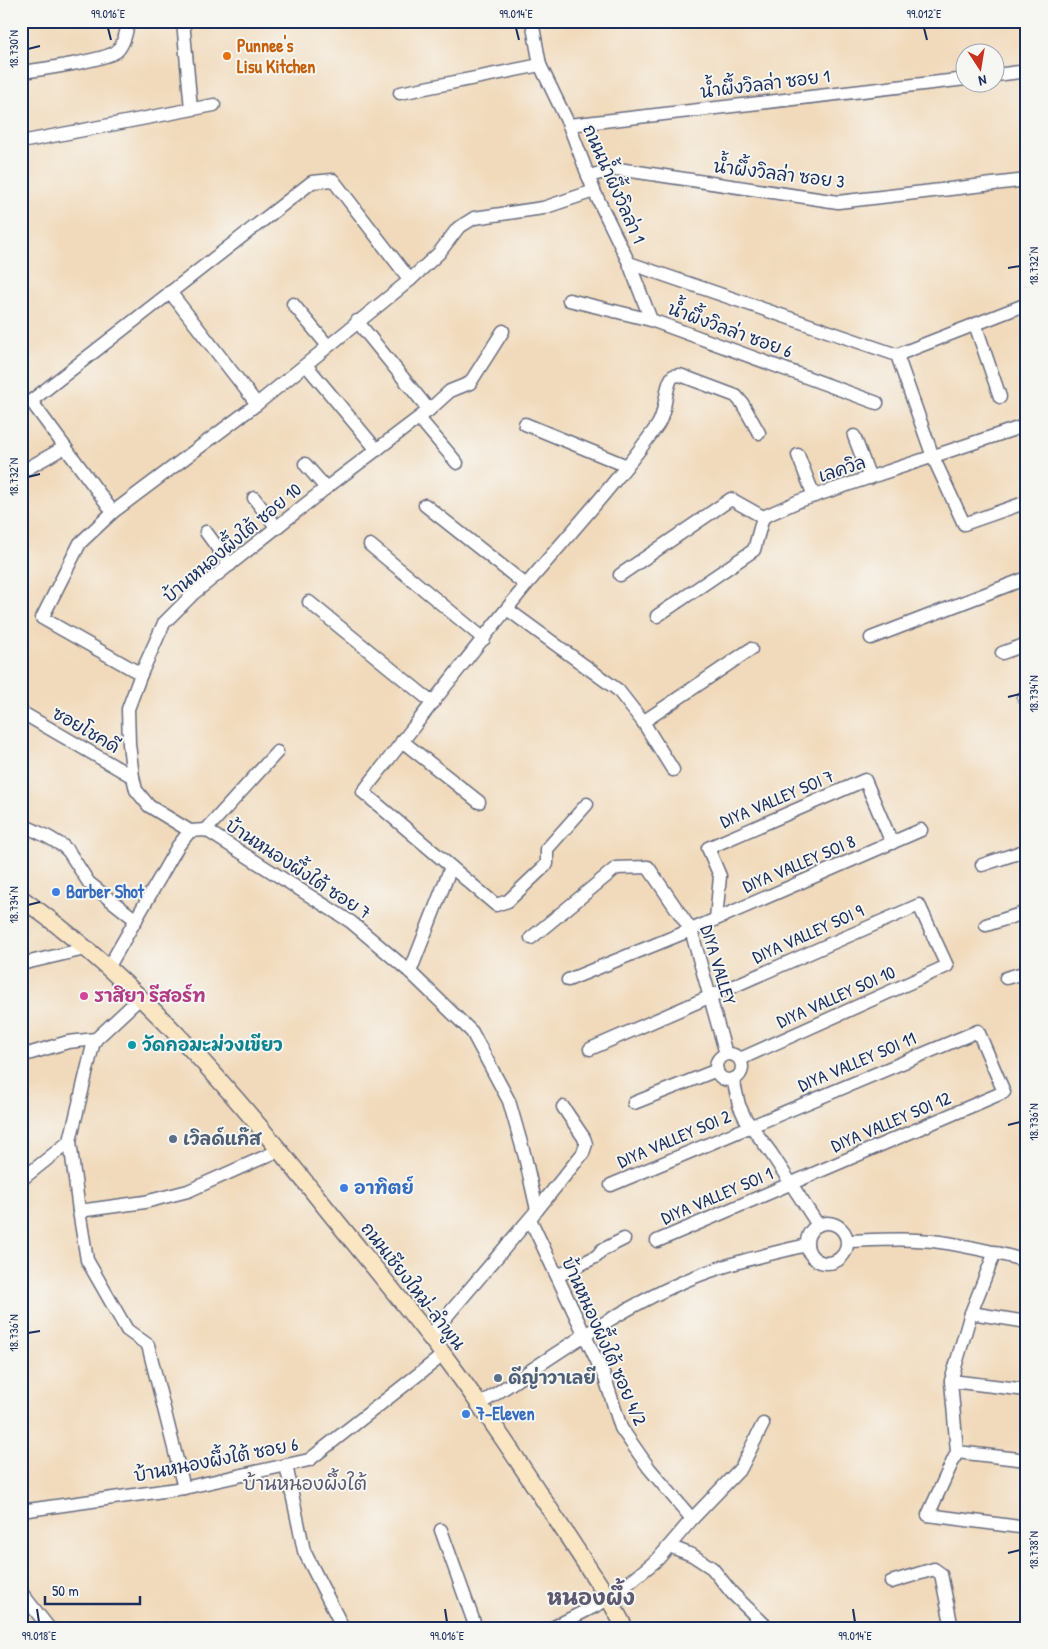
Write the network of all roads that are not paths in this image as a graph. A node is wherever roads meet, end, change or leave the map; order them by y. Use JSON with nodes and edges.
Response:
{"nodes":[{"id":1,"x":128,"y":21,"type":"edge"},
{"id":2,"x":183,"y":21,"type":"edge"},
{"id":3,"x":532,"y":21,"type":"edge"},
{"id":4,"x":540,"y":65,"type":"junction"},
{"id":5,"x":21,"y":72,"type":"edge"},
{"id":6,"x":1027,"y":72,"type":"edge"},
{"id":7,"x":1006,"y":74,"type":"edge"},
{"id":8,"x":956,"y":80,"type":"edge"},
{"id":9,"x":400,"y":94,"type":"dead end"},
{"id":10,"x":214,"y":105,"type":"dead end"},
{"id":11,"x":191,"y":109,"type":"junction"},
{"id":12,"x":569,"y":125,"type":"junction"},
{"id":13,"x":21,"y":142,"type":"edge"},
{"id":14,"x":588,"y":176,"type":"junction"},
{"id":15,"x":1027,"y":180,"type":"edge"},
{"id":16,"x":594,"y":191,"type":"junction"},
{"id":17,"x":629,"y":263,"type":"junction"},
{"id":18,"x":410,"y":280,"type":"junction"},
{"id":19,"x":170,"y":292,"type":"junction"},
{"id":20,"x":568,"y":300,"type":"dead end"},
{"id":21,"x":293,"y":304,"type":"dead end"},
{"id":22,"x":1027,"y":304,"type":"edge"},
{"id":23,"x":651,"y":320,"type":"junction"},
{"id":24,"x":357,"y":321,"type":"junction"},
{"id":25,"x":975,"y":324,"type":"junction"},
{"id":26,"x":503,"y":332,"type":"dead end"},
{"id":27,"x":328,"y":346,"type":"junction"},
{"id":28,"x":897,"y":355,"type":"junction"},
{"id":29,"x":306,"y":365,"type":"junction"},
{"id":30,"x":1000,"y":397,"type":"dead end"},
{"id":31,"x":877,"y":403,"type":"dead end"},
{"id":32,"x":257,"y":404,"type":"junction"},
{"id":33,"x":424,"y":414,"type":"junction"},
{"id":34,"x":525,"y":424,"type":"dead end"},
{"id":35,"x":1027,"y":425,"type":"edge"},
{"id":36,"x":760,"y":433,"type":"dead end"},
{"id":37,"x":854,"y":436,"type":"dead end"},
{"id":38,"x":65,"y":447,"type":"junction"},
{"id":39,"x":377,"y":450,"type":"junction"},
{"id":40,"x":798,"y":455,"type":"dead end"},
{"id":41,"x":933,"y":457,"type":"junction"},
{"id":42,"x":457,"y":463,"type":"dead end"},
{"id":43,"x":305,"y":464,"type":"dead end"},
{"id":44,"x":627,"y":466,"type":"junction"},
{"id":45,"x":21,"y":472,"type":"edge"},
{"id":46,"x":870,"y":478,"type":"junction"},
{"id":47,"x":326,"y":488,"type":"junction"},
{"id":48,"x":814,"y":496,"type":"junction"},
{"id":49,"x":254,"y":498,"type":"dead end"},
{"id":50,"x":1027,"y":502,"type":"edge"},
{"id":51,"x":425,"y":505,"type":"dead end"},
{"id":52,"x":114,"y":512,"type":"junction"},
{"id":53,"x":763,"y":517,"type":"junction"},
{"id":54,"x":277,"y":528,"type":"junction"},
{"id":55,"x":206,"y":532,"type":"dead end"},
{"id":56,"x":370,"y":545,"type":"dead end"},
{"id":57,"x":230,"y":565,"type":"junction"},
{"id":58,"x":620,"y":575,"type":"dead end"},
{"id":59,"x":1027,"y":578,"type":"edge"},
{"id":60,"x":526,"y":585,"type":"junction"},
{"id":61,"x":309,"y":602,"type":"dead end"},
{"id":62,"x":507,"y":609,"type":"junction"},
{"id":63,"x":657,"y":616,"type":"dead end"},
{"id":64,"x":871,"y":638,"type":"dead end"},
{"id":65,"x":484,"y":639,"type":"junction"},
{"id":66,"x":1027,"y":644,"type":"edge"},
{"id":67,"x":751,"y":649,"type":"dead end"},
{"id":68,"x":1002,"y":653,"type":"dead end"},
{"id":69,"x":141,"y":674,"type":"junction"},
{"id":70,"x":433,"y":703,"type":"junction"},
{"id":71,"x":21,"y":712,"type":"edge"},
{"id":72,"x":642,"y":722,"type":"junction"},
{"id":73,"x":402,"y":741,"type":"junction"},
{"id":74,"x":277,"y":752,"type":"dead end"},
{"id":75,"x":673,"y":770,"type":"dead end"},
{"id":76,"x":133,"y":777,"type":"junction"},
{"id":77,"x":479,"y":802,"type":"dead end"},
{"id":78,"x":586,"y":804,"type":"dead end"},
{"id":79,"x":21,"y":824,"type":"edge"},
{"id":80,"x":206,"y":830,"type":"junction"},
{"id":81,"x":921,"y":830,"type":"dead end"},
{"id":82,"x":190,"y":832,"type":"junction"},
{"id":83,"x":892,"y":843,"type":"junction"},
{"id":84,"x":1027,"y":850,"type":"edge"},
{"id":85,"x":982,"y":865,"type":"dead end"},
{"id":86,"x":451,"y":867,"type":"junction"},
{"id":87,"x":21,"y":898,"type":"edge"},
{"id":88,"x":1027,"y":912,"type":"edge"},
{"id":89,"x":716,"y":919,"type":"junction"},
{"id":90,"x":136,"y":920,"type":"junction"},
{"id":91,"x":986,"y":925,"type":"dead end"},
{"id":92,"x":691,"y":930,"type":"junction"},
{"id":93,"x":531,"y":938,"type":"dead end"},
{"id":94,"x":85,"y":949,"type":"junction"},
{"id":95,"x":21,"y":964,"type":"edge"},
{"id":96,"x":947,"y":966,"type":"joint"},
{"id":97,"x":108,"y":968,"type":"junction"},
{"id":98,"x":410,"y":972,"type":"junction"},
{"id":99,"x":1027,"y":972,"type":"edge"},
{"id":100,"x":1006,"y":978,"type":"dead end"},
{"id":101,"x":568,"y":980,"type":"dead end"},
{"id":102,"x":710,"y":996,"type":"junction"},
{"id":103,"x":140,"y":998,"type":"junction"},
{"id":104,"x":978,"y":1031,"type":"joint"},
{"id":105,"x":96,"y":1039,"type":"junction"},
{"id":106,"x":590,"y":1048,"type":"dead end"},
{"id":107,"x":726,"y":1054,"type":"junction"},
{"id":108,"x":21,"y":1056,"type":"edge"},
{"id":109,"x":740,"y":1059,"type":"junction"},
{"id":110,"x":717,"y":1070,"type":"junction"},
{"id":111,"x":733,"y":1079,"type":"junction"},
{"id":112,"x":634,"y":1103,"type":"dead end"},
{"id":113,"x":563,"y":1107,"type":"dead end"},
{"id":114,"x":750,"y":1126,"type":"junction"},
{"id":115,"x":70,"y":1141,"type":"junction"},
{"id":116,"x":280,"y":1150,"type":"junction"},
{"id":117,"x":21,"y":1180,"type":"edge"},
{"id":118,"x":791,"y":1184,"type":"junction"},
{"id":119,"x":611,"y":1185,"type":"dead end"},
{"id":120,"x":79,"y":1211,"type":"junction"},
{"id":121,"x":534,"y":1215,"type":"junction"},
{"id":122,"x":818,"y":1225,"type":"junction"},
{"id":123,"x":624,"y":1239,"type":"dead end"},
{"id":124,"x":658,"y":1240,"type":"dead end"},
{"id":125,"x":848,"y":1242,"type":"junction"},
{"id":126,"x":807,"y":1245,"type":"junction"},
{"id":127,"x":995,"y":1252,"type":"junction"},
{"id":128,"x":1027,"y":1261,"type":"edge"},
{"id":129,"x":558,"y":1276,"type":"junction"},
{"id":130,"x":971,"y":1313,"type":"junction"},
{"id":131,"x":1027,"y":1322,"type":"edge"},
{"id":132,"x":586,"y":1335,"type":"junction"},
{"id":133,"x":429,"y":1337,"type":"junction"},
{"id":134,"x":443,"y":1355,"type":"junction"},
{"id":135,"x":951,"y":1381,"type":"junction"},
{"id":136,"x":1027,"y":1390,"type":"edge"},
{"id":137,"x":479,"y":1405,"type":"junction"},
{"id":138,"x":763,"y":1424,"type":"dead end"},
{"id":139,"x":957,"y":1452,"type":"junction"},
{"id":140,"x":1027,"y":1460,"type":"edge"},
{"id":141,"x":286,"y":1465,"type":"junction"},
{"id":142,"x":184,"y":1488,"type":"junction"},
{"id":143,"x":21,"y":1511,"type":"edge"},
{"id":144,"x":692,"y":1519,"type":"junction"},
{"id":145,"x":1027,"y":1528,"type":"edge"},
{"id":146,"x":441,"y":1530,"type":"dead end"},
{"id":147,"x":669,"y":1546,"type":"junction"},
{"id":148,"x":891,"y":1582,"type":"dead end"},
{"id":149,"x":21,"y":1592,"type":"edge"},
{"id":150,"x":609,"y":1599,"type":"junction"},
{"id":151,"x":49,"y":1628,"type":"edge"},
{"id":152,"x":343,"y":1628,"type":"edge"},
{"id":153,"x":476,"y":1628,"type":"edge"},
{"id":154,"x":552,"y":1628,"type":"edge"},
{"id":155,"x":625,"y":1628,"type":"edge"},
{"id":156,"x":768,"y":1628,"type":"edge"},
{"id":157,"x":952,"y":1628,"type":"edge"}],
"edges":[{"from":1,"to":5,"type":"street"},
{"from":2,"to":11,"type":"street"},
{"from":3,"to":4,"type":"street","name":"ถนนน้ำผึ้งวิลล่า 1"},
{"from":4,"to":9,"type":"street"},
{"from":4,"to":12,"type":"street","name":"ถนนน้ำผึ้งวิลล่า 1"},
{"from":6,"to":7,"type":"street"},
{"from":8,"to":12,"type":"street","name":"น้ำผึ้งวิลล่า ซอย 1"},
{"from":10,"to":11,"type":"street"},
{"from":11,"to":13,"type":"street"},
{"from":12,"to":14,"type":"street","name":"ถนนน้ำผึ้งวิลล่า 1"},
{"from":14,"to":15,"type":"street","name":"น้ำผึ้งวิลล่า ซอย 3"},
{"from":14,"to":16,"type":"street","name":"ถนนน้ำผึ้งวิลล่า 1"},
{"from":16,"to":17,"type":"street","name":"ถนนน้ำผึ้งวิลล่า 1"},
{"from":16,"to":18,"type":"street"},
{"from":17,"to":23,"type":"street","name":"ถนนน้ำผึ้งวิลล่า 1"},
{"from":17,"to":28,"type":"street"},
{"from":18,"to":19,"type":"street"},
{"from":18,"to":24,"type":"street"},
{"from":19,"to":32,"type":"street"},
{"from":19,"to":38,"type":"street"},
{"from":20,"to":23,"type":"street","name":"น้ำผึ้งวิลล่า ซอย 6"},
{"from":21,"to":27,"type":"street"},
{"from":22,"to":25,"type":"street"},
{"from":23,"to":31,"type":"street","name":"น้ำผึ้งวิลล่า ซอย 6"},
{"from":24,"to":27,"type":"street"},
{"from":24,"to":33,"type":"street"},
{"from":25,"to":28,"type":"street"},
{"from":25,"to":30,"type":"street"},
{"from":26,"to":33,"type":"street","name":"บ้านหนองผึ้งใต้ ซอย 10"},
{"from":27,"to":29,"type":"street"},
{"from":28,"to":41,"type":"street"},
{"from":29,"to":32,"type":"street"},
{"from":29,"to":39,"type":"street"},
{"from":32,"to":52,"type":"street"},
{"from":33,"to":39,"type":"street","name":"บ้านหนองผึ้งใต้ ซอย 10"},
{"from":33,"to":42,"type":"street"},
{"from":34,"to":44,"type":"street"},
{"from":35,"to":41,"type":"street","name":"เลควิล"},
{"from":36,"to":44,"type":"street"},
{"from":37,"to":46,"type":"street"},
{"from":38,"to":45,"type":"street"},
{"from":38,"to":52,"type":"street"},
{"from":39,"to":47,"type":"street","name":"บ้านหนองผึ้งใต้ ซอย 10"},
{"from":40,"to":48,"type":"street"},
{"from":41,"to":46,"type":"street","name":"เลควิล"},
{"from":41,"to":50,"type":"street"},
{"from":43,"to":47,"type":"street"},
{"from":44,"to":60,"type":"street"},
{"from":46,"to":48,"type":"street","name":"เลควิล"},
{"from":47,"to":54,"type":"street","name":"บ้านหนองผึ้งใต้ ซอย 10"},
{"from":48,"to":53,"type":"street","name":"เลควิล"},
{"from":49,"to":54,"type":"street"},
{"from":51,"to":60,"type":"street"},
{"from":52,"to":69,"type":"street"},
{"from":53,"to":58,"type":"street"},
{"from":53,"to":63,"type":"street"},
{"from":54,"to":57,"type":"street","name":"บ้านหนองผึ้งใต้ ซอย 10"},
{"from":55,"to":57,"type":"street"},
{"from":56,"to":65,"type":"street"},
{"from":57,"to":69,"type":"street","name":"บ้านหนองผึ้งใต้ ซอย 10"},
{"from":59,"to":64,"type":"street"},
{"from":60,"to":62,"type":"street"},
{"from":61,"to":70,"type":"street"},
{"from":62,"to":65,"type":"street"},
{"from":62,"to":72,"type":"street"},
{"from":65,"to":70,"type":"street"},
{"from":66,"to":68,"type":"street"},
{"from":67,"to":72,"type":"street"},
{"from":69,"to":76,"type":"street","name":"บ้านหนองผึ้งใต้ ซอย 10"},
{"from":70,"to":73,"type":"street"},
{"from":71,"to":76,"type":"street","name":"ซอยโชคดี"},
{"from":72,"to":75,"type":"street"},
{"from":73,"to":77,"type":"street"},
{"from":73,"to":86,"type":"street"},
{"from":74,"to":80,"type":"street"},
{"from":76,"to":82,"type":"street","name":"บ้านหนองผึ้งใต้ ซอย 10"},
{"from":78,"to":86,"type":"street"},
{"from":79,"to":90,"type":"street"},
{"from":80,"to":82,"type":"street","name":"บ้านหนองผึ้งใต้ ซอย 7"},
{"from":80,"to":98,"type":"street","name":"บ้านหนองผึ้งใต้ ซอย 7"},
{"from":81,"to":83,"type":"street","name":"DIYA VALLEY SOI 8"},
{"from":82,"to":90,"type":"street"},
{"from":83,"to":89,"type":"street","name":"DIYA VALLEY SOI 8"},
{"from":83,"to":89,"type":"street","name":"DIYA VALLEY SOI 7"},
{"from":84,"to":85,"type":"street"},
{"from":86,"to":98,"type":"street"},
{"from":87,"to":94,"type":"main road","name":"ถนนเชียงใหม่-ลำพูน"},
{"from":88,"to":91,"type":"street"},
{"from":89,"to":92,"type":"street","name":"DIYA VALLEY SOI 8"},
{"from":90,"to":97,"type":"street"},
{"from":92,"to":93,"type":"street","name":"DIYA VALLEY"},
{"from":92,"to":101,"type":"street","name":"DIYA VALLEY SOI 8"},
{"from":92,"to":102,"type":"street","name":"DIYA VALLEY"},
{"from":94,"to":95,"type":"street"},
{"from":94,"to":97,"type":"main road","name":"ถนนเชียงใหม่-ลำพูน"},
{"from":96,"to":102,"type":"street","name":"DIYA VALLEY SOI 9"},
{"from":96,"to":109,"type":"street","name":"DIYA VALLEY SOI 10"},
{"from":97,"to":103,"type":"main road","name":"ถนนเชียงใหม่-ลำพูน"},
{"from":98,"to":121,"type":"street","name":"บ้านหนองผึ้งใต้ ซอย 7"},
{"from":99,"to":100,"type":"street"},
{"from":102,"to":106,"type":"street","name":"DIYA VALLEY SOI 9"},
{"from":102,"to":107,"type":"street","name":"DIYA VALLEY"},
{"from":103,"to":105,"type":"street"},
{"from":103,"to":116,"type":"main road","name":"ถนนเชียงใหม่-ลำพูน"},
{"from":104,"to":114,"type":"street","name":"DIYA VALLEY SOI 11"},
{"from":104,"to":118,"type":"street","name":"DIYA VALLEY SOI 12"},
{"from":105,"to":108,"type":"street"},
{"from":105,"to":115,"type":"street"},
{"from":107,"to":109,"type":"street"},
{"from":107,"to":110,"type":"street"},
{"from":109,"to":111,"type":"street"},
{"from":110,"to":111,"type":"street"},
{"from":110,"to":112,"type":"street"},
{"from":111,"to":114,"type":"street"},
{"from":113,"to":121,"type":"street"},
{"from":114,"to":118,"type":"street"},
{"from":114,"to":119,"type":"street","name":"DIYA VALLEY SOI 2"},
{"from":115,"to":117,"type":"street"},
{"from":115,"to":120,"type":"street"},
{"from":116,"to":120,"type":"street"},
{"from":116,"to":133,"type":"main road","name":"ถนนเชียงใหม่-ลำพูน"},
{"from":118,"to":122,"type":"street"},
{"from":118,"to":124,"type":"street","name":"DIYA VALLEY SOI 1"},
{"from":120,"to":142,"type":"street"},
{"from":121,"to":129,"type":"street","name":"บ้านหนองผึ้งใต้ ซอย 4/2"},
{"from":121,"to":133,"type":"street"},
{"from":122,"to":125,"type":"street"},
{"from":122,"to":126,"type":"street"},
{"from":123,"to":129,"type":"street"},
{"from":125,"to":126,"type":"street"},
{"from":125,"to":127,"type":"street"},
{"from":126,"to":132,"type":"street"},
{"from":127,"to":128,"type":"street"},
{"from":127,"to":130,"type":"street"},
{"from":129,"to":132,"type":"street","name":"บ้านหนองผึ้งใต้ ซอย 4/2"},
{"from":130,"to":131,"type":"street"},
{"from":130,"to":135,"type":"street"},
{"from":132,"to":137,"type":"street"},
{"from":132,"to":144,"type":"street","name":"บ้านหนองผึ้งใต้ ซอย 4/2"},
{"from":133,"to":134,"type":"main road","name":"ถนนเชียงใหม่-ลำพูน"},
{"from":134,"to":137,"type":"main road","name":"ถนนเชียงใหม่-ลำพูน"},
{"from":134,"to":141,"type":"street","name":"บ้านหนองผึ้งใต้ ซอย 6"},
{"from":135,"to":136,"type":"street"},
{"from":135,"to":139,"type":"street"},
{"from":137,"to":150,"type":"main road","name":"ถนนเชียงใหม่-ลำพูน"},
{"from":138,"to":144,"type":"street"},
{"from":139,"to":140,"type":"street"},
{"from":139,"to":145,"type":"street"},
{"from":141,"to":142,"type":"street","name":"บ้านหนองผึ้งใต้ ซอย 6"},
{"from":141,"to":152,"type":"street"},
{"from":142,"to":143,"type":"street","name":"บ้านหนองผึ้งใต้ ซอย 6"},
{"from":144,"to":147,"type":"street"},
{"from":146,"to":153,"type":"street"},
{"from":147,"to":150,"type":"street"},
{"from":147,"to":156,"type":"street"},
{"from":148,"to":157,"type":"street"},
{"from":149,"to":151,"type":"street"},
{"from":150,"to":154,"type":"street"},
{"from":150,"to":155,"type":"main road","name":"ถนนเชียงใหม่-ลำพูน"}]}
